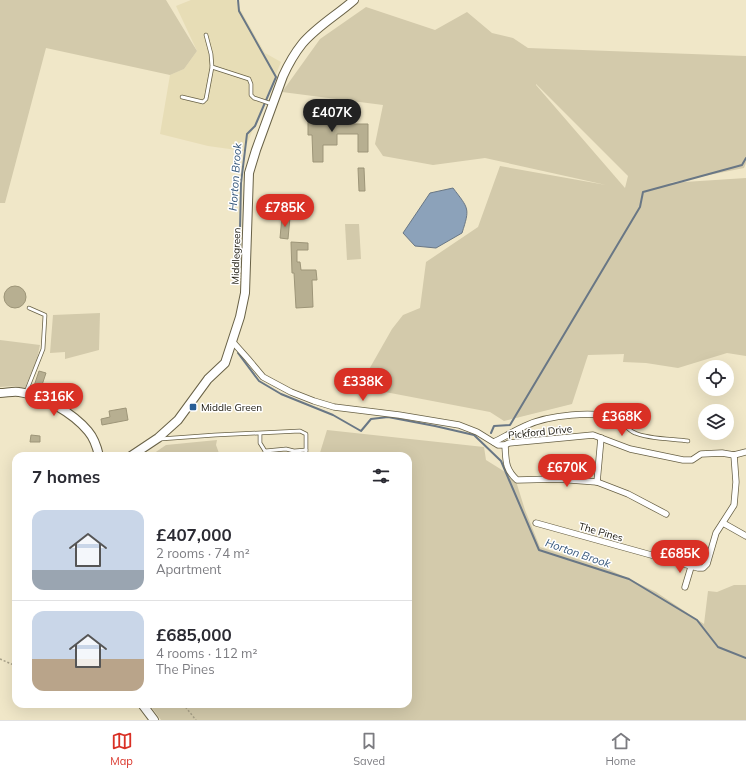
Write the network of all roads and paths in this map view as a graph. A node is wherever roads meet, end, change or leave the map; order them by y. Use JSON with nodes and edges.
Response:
{"nodes":[{"id":1,"x":354,"y":0,"type":"edge"},
{"id":2,"x":206,"y":35,"type":"dead end"},
{"id":3,"x":212,"y":67,"type":"junction"},
{"id":4,"x":182,"y":97,"type":"dead end"},
{"id":5,"x":274,"y":104,"type":"junction"},
{"id":6,"x":29,"y":308,"type":"dead end"},
{"id":7,"x":232,"y":341,"type":"junction"},
{"id":8,"x":0,"y":393,"type":"edge"},
{"id":9,"x":25,"y":394,"type":"junction"},
{"id":10,"x":619,"y":419,"type":"joint"},
{"id":11,"x":260,"y":434,"type":"junction"},
{"id":12,"x":602,"y":438,"type":"junction"},
{"id":13,"x":154,"y":440,"type":"junction"},
{"id":14,"x":688,"y":440,"type":"dead end"},
{"id":15,"x":496,"y":444,"type":"junction"},
{"id":16,"x":505,"y":445,"type":"junction"},
{"id":17,"x":306,"y":450,"type":"joint"},
{"id":18,"x":266,"y":451,"type":"joint"},
{"id":19,"x":98,"y":452,"type":"edge"},
{"id":20,"x":137,"y":452,"type":"edge"},
{"id":21,"x":746,"y":452,"type":"edge"},
{"id":22,"x":734,"y":455,"type":"junction"},
{"id":23,"x":597,"y":482,"type":"junction"},
{"id":24,"x":666,"y":514,"type":"dead end"},
{"id":25,"x":536,"y":523,"type":"dead end"},
{"id":26,"x":723,"y":523,"type":"junction"},
{"id":27,"x":746,"y":536,"type":"edge"},
{"id":28,"x":691,"y":567,"type":"junction"},
{"id":29,"x":685,"y":587,"type":"dead end"},
{"id":30,"x":0,"y":659,"type":"edge"},
{"id":31,"x":12,"y":664,"type":"edge"},
{"id":32,"x":145,"y":708,"type":"edge"},
{"id":33,"x":186,"y":708,"type":"edge"},
{"id":34,"x":154,"y":720,"type":"edge"},
{"id":35,"x":196,"y":720,"type":"edge"}],
"edges":[{"from":1,"to":5,"type":"street","name":"Middlegreen"},
{"from":2,"to":3,"type":"lane"},
{"from":3,"to":4,"type":"lane"},
{"from":3,"to":5,"type":"lane"},
{"from":5,"to":7,"type":"street","name":"Middlegreen"},
{"from":6,"to":9,"type":"lane"},
{"from":7,"to":13,"type":"street","name":"Middlegreen"},
{"from":7,"to":15,"type":"street"},
{"from":8,"to":9,"type":"street"},
{"from":9,"to":19,"type":"street"},
{"from":10,"to":14,"type":"lane"},
{"from":10,"to":15,"type":"street"},
{"from":11,"to":13,"type":"lane"},
{"from":11,"to":17,"type":"lane"},
{"from":11,"to":18,"type":"lane"},
{"from":12,"to":16,"type":"street","name":"Pickford Drive"},
{"from":12,"to":22,"type":"street","name":"Pickford Drive"},
{"from":12,"to":23,"type":"street"},
{"from":13,"to":20,"type":"street","name":"Middlegreen"},
{"from":15,"to":16,"type":"street","name":"Pickford Drive"},
{"from":16,"to":23,"type":"street"},
{"from":17,"to":18,"type":"lane"},
{"from":21,"to":22,"type":"street","name":"Pickford Drive"},
{"from":22,"to":26,"type":"street"},
{"from":23,"to":24,"type":"street"},
{"from":25,"to":28,"type":"street","name":"The Pines"},
{"from":26,"to":27,"type":"street"},
{"from":26,"to":28,"type":"street","name":"The Pines"},
{"from":28,"to":29,"type":"street"},
{"from":30,"to":31,"type":"path"},
{"from":32,"to":34,"type":"street"},
{"from":33,"to":35,"type":"path"}]}
